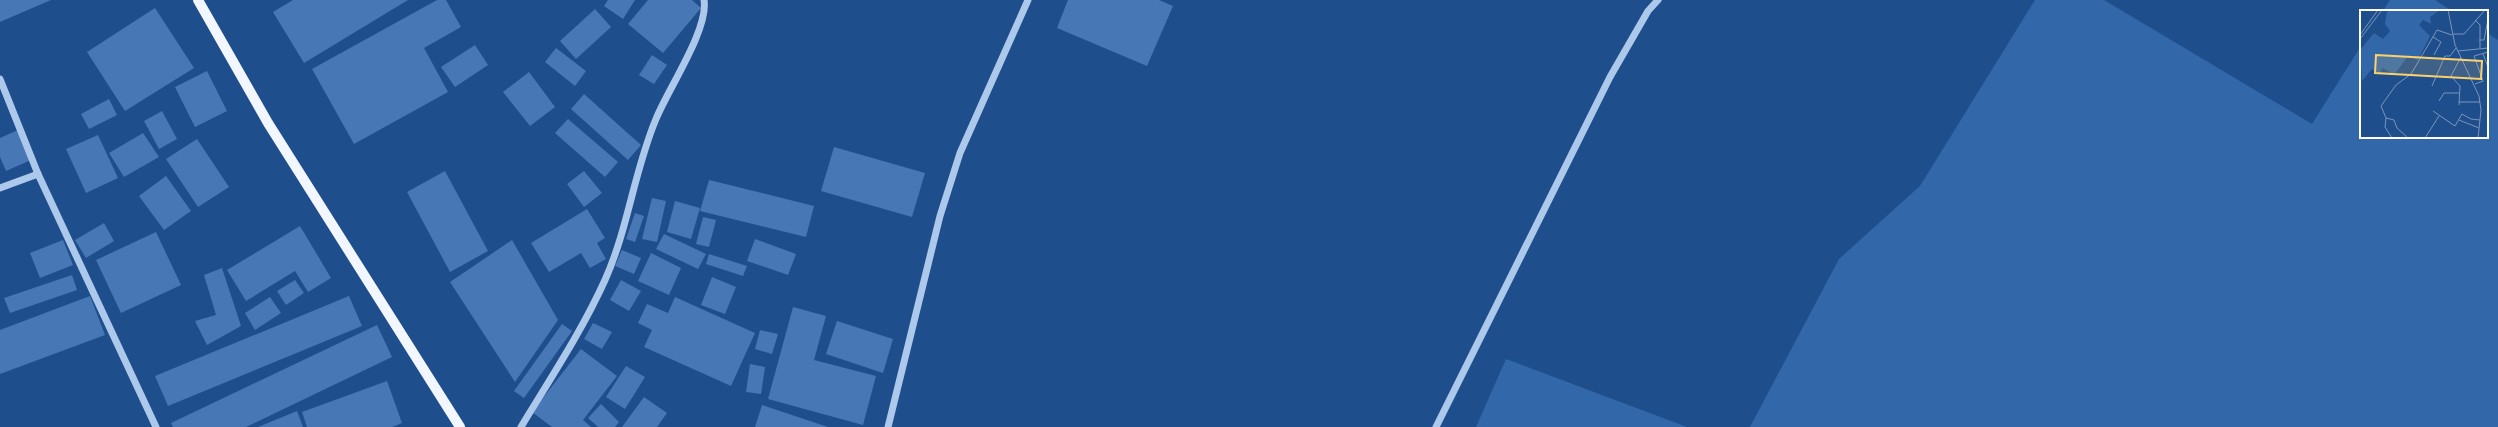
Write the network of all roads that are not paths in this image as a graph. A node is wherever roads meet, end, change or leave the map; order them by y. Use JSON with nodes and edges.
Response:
{"nodes":[{"id":1,"x":198,"y":0,"type":"edge"},
{"id":2,"x":704,"y":0,"type":"edge"},
{"id":3,"x":1028,"y":0,"type":"edge"},
{"id":4,"x":1658,"y":0,"type":"edge"},
{"id":5,"x":0,"y":79,"type":"edge"},
{"id":6,"x":38,"y":174,"type":"junction"},
{"id":7,"x":0,"y":188,"type":"edge"},
{"id":8,"x":156,"y":427,"type":"edge"},
{"id":9,"x":460,"y":427,"type":"edge"},
{"id":10,"x":521,"y":427,"type":"edge"},
{"id":11,"x":888,"y":427,"type":"edge"},
{"id":12,"x":1436,"y":427,"type":"edge"}],
"edges":[{"from":1,"to":9,"type":"main road"},
{"from":2,"to":10,"type":"street"},
{"from":3,"to":11,"type":"street"},
{"from":4,"to":12,"type":"street"},
{"from":5,"to":6,"type":"street"},
{"from":6,"to":7,"type":"street"},
{"from":6,"to":8,"type":"street"}]}
